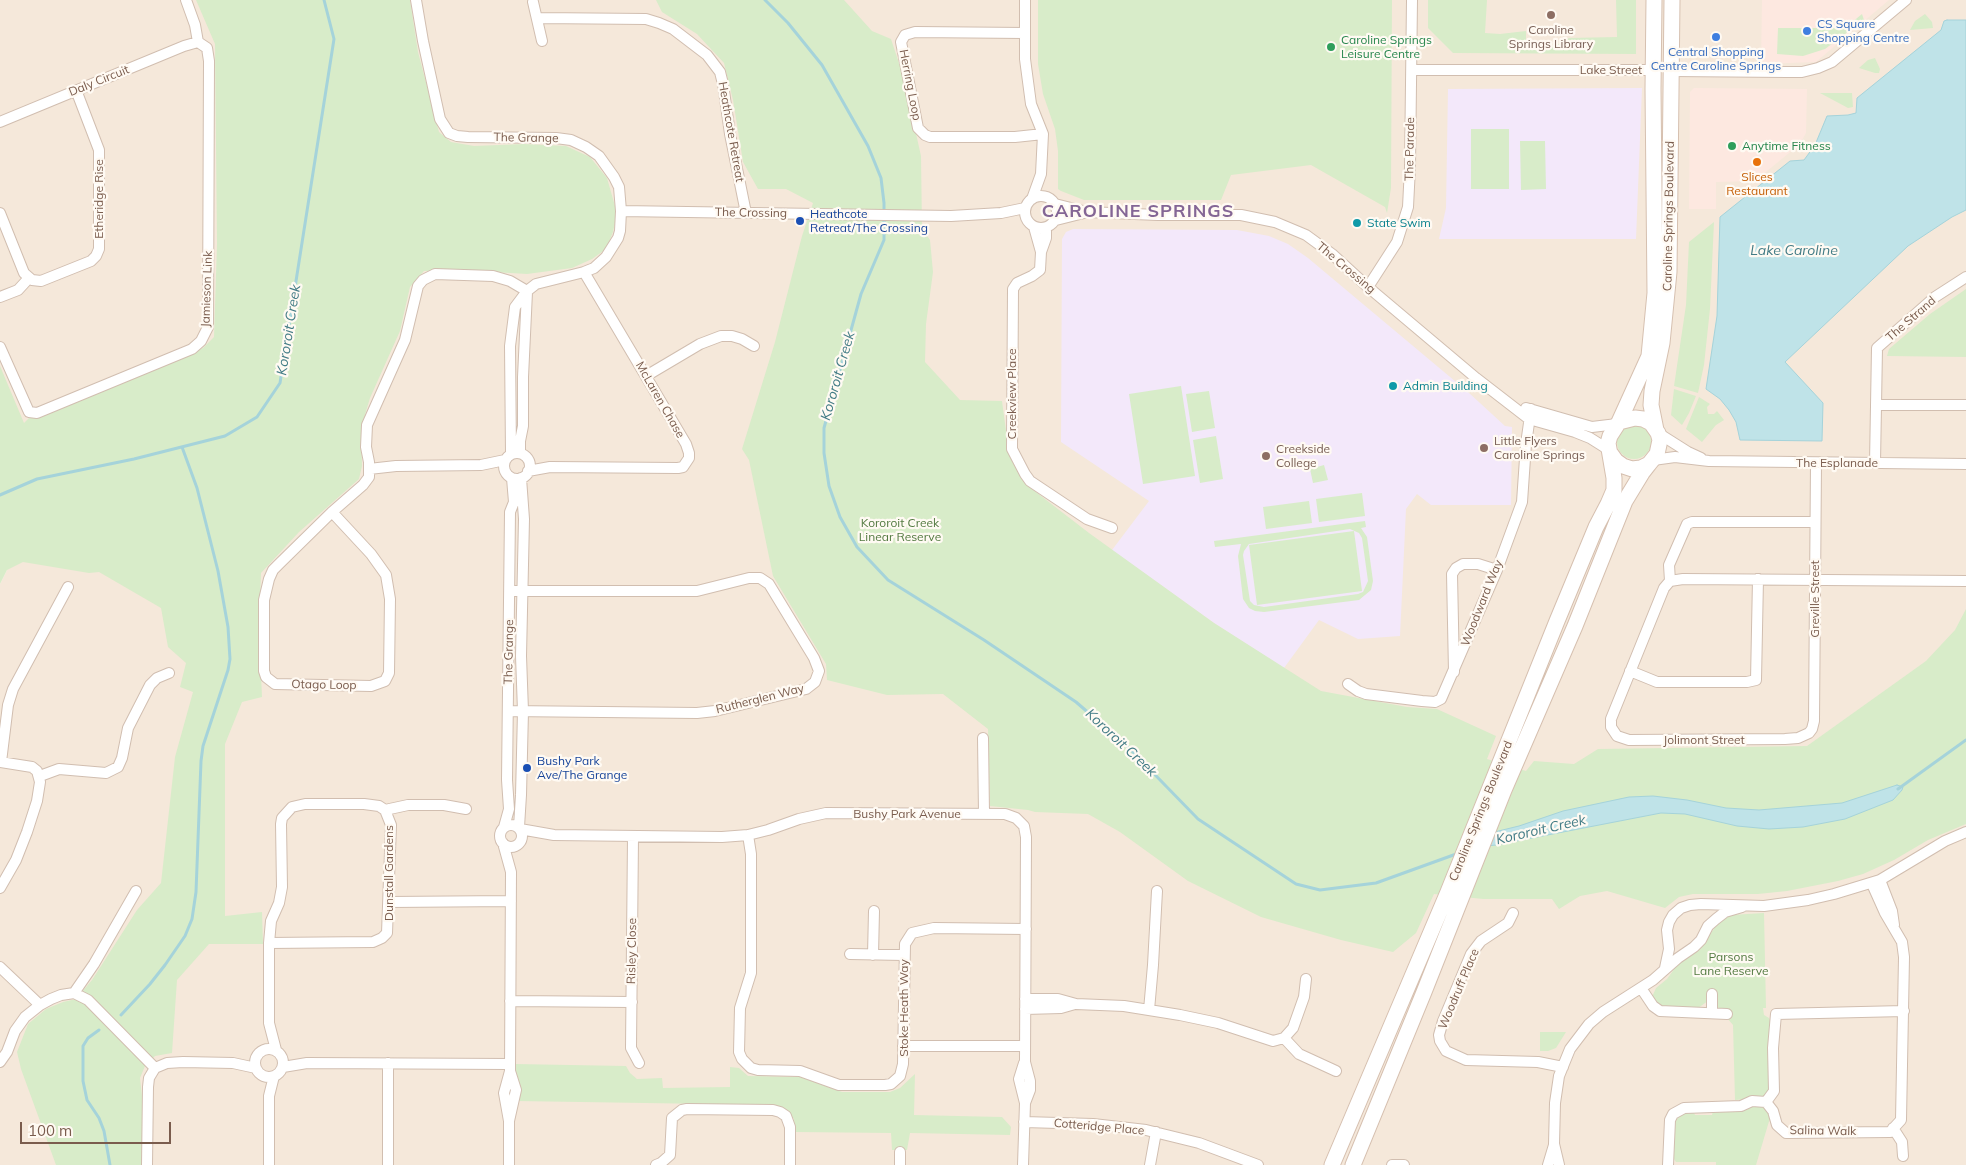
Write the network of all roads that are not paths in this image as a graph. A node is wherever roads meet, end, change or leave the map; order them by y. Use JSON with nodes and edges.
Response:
{"nodes":[{"id":1,"x":186,"y":0,"type":"edge"},
{"id":2,"x":416,"y":0,"type":"edge"},
{"id":3,"x":1025,"y":0,"type":"edge"},
{"id":4,"x":1412,"y":0,"type":"edge"},
{"id":5,"x":1654,"y":0,"type":"edge"},
{"id":6,"x":1672,"y":0,"type":"edge"},
{"id":7,"x":1906,"y":0,"type":"edge"},
{"id":8,"x":533,"y":2,"type":"dead end"},
{"id":9,"x":538,"y":18,"type":"junction"},
{"id":10,"x":1025,"y":33,"type":"junction"},
{"id":11,"x":542,"y":41,"type":"dead end"},
{"id":12,"x":198,"y":42,"type":"junction"},
{"id":13,"x":1412,"y":70,"type":"junction"},
{"id":14,"x":1653,"y":70,"type":"junction"},
{"id":15,"x":1672,"y":71,"type":"junction"},
{"id":16,"x":76,"y":90,"type":"junction"},
{"id":17,"x":0,"y":122,"type":"edge"},
{"id":18,"x":1043,"y":134,"type":"junction"},
{"id":19,"x":1041,"y":174,"type":"junction"},
{"id":20,"x":1046,"y":197,"type":"junction"},
{"id":21,"x":1032,"y":199,"type":"junction"},
{"id":22,"x":1056,"y":204,"type":"junction"},
{"id":23,"x":1026,"y":208,"type":"junction"},
{"id":24,"x":621,"y":211,"type":"junction"},
{"id":25,"x":1087,"y":212,"type":"junction"},
{"id":26,"x":0,"y":213,"type":"edge"},
{"id":27,"x":746,"y":213,"type":"junction"},
{"id":28,"x":1001,"y":213,"type":"junction"},
{"id":29,"x":1056,"y":220,"type":"junction"},
{"id":30,"x":1031,"y":225,"type":"junction"},
{"id":31,"x":1046,"y":228,"type":"junction"},
{"id":32,"x":1041,"y":252,"type":"junction"},
{"id":33,"x":584,"y":272,"type":"junction"},
{"id":34,"x":1966,"y":277,"type":"edge"},
{"id":35,"x":29,"y":278,"type":"junction"},
{"id":36,"x":1368,"y":287,"type":"junction"},
{"id":37,"x":527,"y":291,"type":"junction"},
{"id":38,"x":0,"y":298,"type":"edge"},
{"id":39,"x":754,"y":346,"type":"dead end"},
{"id":40,"x":0,"y":348,"type":"edge"},
{"id":41,"x":646,"y":376,"type":"junction"},
{"id":42,"x":1876,"y":405,"type":"junction"},
{"id":43,"x":1966,"y":405,"type":"edge"},
{"id":44,"x":1530,"y":414,"type":"junction"},
{"id":45,"x":1618,"y":423,"type":"junction"},
{"id":46,"x":1657,"y":432,"type":"junction"},
{"id":47,"x":1610,"y":452,"type":"junction"},
{"id":48,"x":510,"y":459,"type":"junction"},
{"id":49,"x":1709,"y":461,"type":"junction"},
{"id":50,"x":1651,"y":462,"type":"junction"},
{"id":51,"x":1816,"y":463,"type":"junction"},
{"id":52,"x":1875,"y":463,"type":"junction"},
{"id":53,"x":1966,"y":464,"type":"edge"},
{"id":54,"x":369,"y":469,"type":"junction"},
{"id":55,"x":523,"y":472,"type":"junction"},
{"id":56,"x":332,"y":512,"type":"junction"},
{"id":57,"x":1815,"y":522,"type":"junction"},
{"id":58,"x":1112,"y":528,"type":"dead end"},
{"id":59,"x":1497,"y":570,"type":"junction"},
{"id":60,"x":1758,"y":579,"type":"junction"},
{"id":61,"x":1815,"y":580,"type":"junction"},
{"id":62,"x":1670,"y":581,"type":"junction"},
{"id":63,"x":1966,"y":582,"type":"edge"},
{"id":64,"x":68,"y":587,"type":"dead end"},
{"id":65,"x":523,"y":590,"type":"junction"},
{"id":66,"x":510,"y":591,"type":"junction"},
{"id":67,"x":1630,"y":671,"type":"junction"},
{"id":68,"x":169,"y":673,"type":"dead end"},
{"id":69,"x":1454,"y":673,"type":"junction"},
{"id":70,"x":1348,"y":684,"type":"dead end"},
{"id":71,"x":508,"y":711,"type":"junction"},
{"id":72,"x":523,"y":711,"type":"junction"},
{"id":73,"x":1809,"y":733,"type":"joint"},
{"id":74,"x":983,"y":738,"type":"dead end"},
{"id":75,"x":1,"y":762,"type":"edge"},
{"id":76,"x":40,"y":776,"type":"junction"},
{"id":77,"x":509,"y":800,"type":"junction"},
{"id":78,"x":521,"y":800,"type":"junction"},
{"id":79,"x":466,"y":808,"type":"dead end"},
{"id":80,"x":385,"y":810,"type":"junction"},
{"id":81,"x":984,"y":814,"type":"junction"},
{"id":82,"x":504,"y":827,"type":"junction"},
{"id":83,"x":520,"y":828,"type":"junction"},
{"id":84,"x":1966,"y":832,"type":"edge"},
{"id":85,"x":554,"y":835,"type":"junction"},
{"id":86,"x":748,"y":835,"type":"junction"},
{"id":87,"x":633,"y":837,"type":"junction"},
{"id":88,"x":503,"y":843,"type":"junction"},
{"id":89,"x":520,"y":843,"type":"junction"},
{"id":90,"x":511,"y":872,"type":"junction"},
{"id":91,"x":1876,"y":882,"type":"junction"},
{"id":92,"x":0,"y":888,"type":"edge"},
{"id":93,"x":136,"y":891,"type":"dead end"},
{"id":94,"x":1157,"y":891,"type":"dead end"},
{"id":95,"x":511,"y":901,"type":"junction"},
{"id":96,"x":390,"y":902,"type":"junction"},
{"id":97,"x":1708,"y":904,"type":"junction"},
{"id":98,"x":1745,"y":906,"type":"junction"},
{"id":99,"x":874,"y":911,"type":"dead end"},
{"id":100,"x":1513,"y":913,"type":"dead end"},
{"id":101,"x":1716,"y":919,"type":"junction"},
{"id":102,"x":1026,"y":929,"type":"junction"},
{"id":103,"x":270,"y":942,"type":"junction"},
{"id":104,"x":1668,"y":952,"type":"junction"},
{"id":105,"x":850,"y":954,"type":"dead end"},
{"id":106,"x":1684,"y":954,"type":"junction"},
{"id":107,"x":873,"y":955,"type":"junction"},
{"id":108,"x":904,"y":955,"type":"junction"},
{"id":109,"x":0,"y":967,"type":"edge"},
{"id":110,"x":1665,"y":968,"type":"junction"},
{"id":111,"x":1306,"y":979,"type":"dead end"},
{"id":112,"x":1641,"y":988,"type":"junction"},
{"id":113,"x":74,"y":993,"type":"junction"},
{"id":114,"x":1712,"y":994,"type":"dead end"},
{"id":115,"x":510,"y":1001,"type":"junction"},
{"id":116,"x":632,"y":1002,"type":"junction"},
{"id":117,"x":1025,"y":1004,"type":"junction"},
{"id":118,"x":40,"y":1005,"type":"junction"},
{"id":119,"x":1149,"y":1010,"type":"junction"},
{"id":120,"x":1904,"y":1011,"type":"junction"},
{"id":121,"x":1712,"y":1013,"type":"junction"},
{"id":122,"x":1727,"y":1014,"type":"dead end"},
{"id":123,"x":269,"y":1023,"type":"junction"},
{"id":124,"x":1284,"y":1038,"type":"junction"},
{"id":125,"x":903,"y":1046,"type":"junction"},
{"id":126,"x":1025,"y":1046,"type":"junction"},
{"id":127,"x":280,"y":1058,"type":"junction"},
{"id":128,"x":258,"y":1059,"type":"junction"},
{"id":129,"x":0,"y":1062,"type":"edge"},
{"id":130,"x":388,"y":1063,"type":"junction"},
{"id":131,"x":639,"y":1063,"type":"dead end"},
{"id":132,"x":510,"y":1067,"type":"junction"},
{"id":133,"x":1562,"y":1067,"type":"junction"},
{"id":134,"x":155,"y":1068,"type":"junction"},
{"id":135,"x":1336,"y":1071,"type":"dead end"},
{"id":136,"x":269,"y":1076,"type":"junction"},
{"id":137,"x":1766,"y":1102,"type":"junction"},
{"id":138,"x":1024,"y":1122,"type":"junction"},
{"id":139,"x":1893,"y":1128,"type":"junction"},
{"id":140,"x":1156,"y":1132,"type":"junction"},
{"id":141,"x":1554,"y":1144,"type":"junction"},
{"id":142,"x":900,"y":1152,"type":"dead end"},
{"id":143,"x":1903,"y":1156,"type":"dead end"},
{"id":144,"x":147,"y":1165,"type":"edge"},
{"id":145,"x":269,"y":1165,"type":"edge"},
{"id":146,"x":388,"y":1165,"type":"edge"},
{"id":147,"x":509,"y":1165,"type":"edge"},
{"id":148,"x":514,"y":1165,"type":"edge"},
{"id":149,"x":656,"y":1165,"type":"edge"},
{"id":150,"x":790,"y":1165,"type":"edge"},
{"id":151,"x":900,"y":1165,"type":"edge"},
{"id":152,"x":1023,"y":1165,"type":"edge"},
{"id":153,"x":1150,"y":1165,"type":"edge"},
{"id":154,"x":1258,"y":1165,"type":"edge"},
{"id":155,"x":1332,"y":1165,"type":"edge"},
{"id":156,"x":1353,"y":1165,"type":"edge"},
{"id":157,"x":1392,"y":1165,"type":"edge"},
{"id":158,"x":1404,"y":1165,"type":"edge"},
{"id":159,"x":1548,"y":1165,"type":"edge"},
{"id":160,"x":1559,"y":1165,"type":"edge"},
{"id":161,"x":1668,"y":1165,"type":"edge"}],
"edges":[{"from":1,"to":12,"type":"street"},
{"from":2,"to":24,"type":"street","name":"The Grange"},
{"from":3,"to":10,"type":"street"},
{"from":4,"to":13,"type":"street","name":"The Parade"},
{"from":5,"to":14,"type":"main road","name":"Caroline Springs Boulevard"},
{"from":6,"to":15,"type":"main road","name":"Caroline Springs Boulevard"},
{"from":7,"to":15,"type":"street","name":"Lake Street"},
{"from":8,"to":9,"type":"street"},
{"from":9,"to":11,"type":"street"},
{"from":9,"to":27,"type":"street","name":"Heathcote Retreat"},
{"from":10,"to":18,"type":"street"},
{"from":10,"to":18,"type":"street","name":"Herring Loop"},
{"from":12,"to":16,"type":"street","name":"Daly Circuit"},
{"from":12,"to":40,"type":"street","name":"Jamieson Link"},
{"from":13,"to":14,"type":"street","name":"Lake Street"},
{"from":13,"to":36,"type":"street","name":"The Parade"},
{"from":14,"to":15,"type":"main road","name":"Lake Street"},
{"from":14,"to":45,"type":"main road","name":"Caroline Springs Boulevard"},
{"from":15,"to":46,"type":"main road","name":"Caroline Springs Boulevard"},
{"from":16,"to":17,"type":"street","name":"Daly Circuit"},
{"from":16,"to":35,"type":"street","name":"Etheridge Rise"},
{"from":18,"to":19,"type":"street"},
{"from":19,"to":20,"type":"street"},
{"from":19,"to":21,"type":"street"},
{"from":20,"to":21,"type":"street"},
{"from":20,"to":22,"type":"street"},
{"from":21,"to":23,"type":"street"},
{"from":22,"to":25,"type":"street","name":"The Crossing"},
{"from":22,"to":29,"type":"street"},
{"from":23,"to":28,"type":"street","name":"The Crossing"},
{"from":23,"to":30,"type":"street"},
{"from":24,"to":27,"type":"street","name":"The Crossing"},
{"from":24,"to":33,"type":"street","name":"The Grange"},
{"from":25,"to":29,"type":"street","name":"The Crossing"},
{"from":25,"to":36,"type":"street","name":"The Crossing"},
{"from":26,"to":35,"type":"street"},
{"from":27,"to":28,"type":"street","name":"The Crossing"},
{"from":28,"to":30,"type":"street","name":"The Crossing"},
{"from":29,"to":31,"type":"street"},
{"from":30,"to":31,"type":"street"},
{"from":30,"to":32,"type":"street"},
{"from":31,"to":32,"type":"street","name":"Creekview Place"},
{"from":32,"to":58,"type":"street","name":"Creekview Place"},
{"from":33,"to":37,"type":"street","name":"The Grange"},
{"from":33,"to":41,"type":"street","name":"McLaren Chase"},
{"from":34,"to":42,"type":"street","name":"The Strand"},
{"from":35,"to":38,"type":"street"},
{"from":36,"to":44,"type":"street","name":"The Crossing"},
{"from":37,"to":48,"type":"street"},
{"from":37,"to":54,"type":"street"},
{"from":39,"to":41,"type":"street"},
{"from":41,"to":55,"type":"street","name":"McLaren Chase"},
{"from":42,"to":43,"type":"street"},
{"from":42,"to":52,"type":"street","name":"The Strand"},
{"from":44,"to":45,"type":"street","name":"The Crossing"},
{"from":44,"to":47,"type":"street","name":"The Crossing"},
{"from":44,"to":59,"type":"street","name":"Woodward Way"},
{"from":45,"to":46,"type":"main road"},
{"from":45,"to":47,"type":"main road"},
{"from":46,"to":49,"type":"street","name":"The Esplanade"},
{"from":46,"to":50,"type":"main road"},
{"from":47,"to":50,"type":"main road"},
{"from":47,"to":155,"type":"main road","name":"Caroline Springs Boulevard"},
{"from":48,"to":54,"type":"street"},
{"from":48,"to":55,"type":"street"},
{"from":48,"to":55,"type":"street"},
{"from":49,"to":50,"type":"street","name":"The Esplanade"},
{"from":49,"to":51,"type":"street","name":"The Esplanade"},
{"from":50,"to":156,"type":"main road","name":"Caroline Springs Boulevard"},
{"from":51,"to":52,"type":"street","name":"The Esplanade"},
{"from":51,"to":57,"type":"street","name":"Greville Street"},
{"from":52,"to":53,"type":"street","name":"The Esplanade"},
{"from":54,"to":56,"type":"street","name":"Otago Loop"},
{"from":55,"to":65,"type":"street","name":"The Grange"},
{"from":55,"to":66,"type":"street","name":"The Grange"},
{"from":56,"to":56,"type":"street","name":"Otago Loop"},
{"from":57,"to":61,"type":"street","name":"Greville Street"},
{"from":57,"to":62,"type":"street"},
{"from":59,"to":69,"type":"street","name":"Woodward Way"},
{"from":59,"to":69,"type":"street"},
{"from":60,"to":61,"type":"street"},
{"from":60,"to":62,"type":"street"},
{"from":60,"to":67,"type":"street"},
{"from":61,"to":63,"type":"street"},
{"from":61,"to":73,"type":"street","name":"Greville Street"},
{"from":62,"to":67,"type":"street"},
{"from":64,"to":75,"type":"street"},
{"from":65,"to":66,"type":"street","name":"Rutherglen Way"},
{"from":65,"to":72,"type":"street","name":"The Grange"},
{"from":65,"to":72,"type":"street","name":"Rutherglen Way"},
{"from":66,"to":71,"type":"street","name":"The Grange"},
{"from":67,"to":73,"type":"street","name":"Jolimont Street"},
{"from":68,"to":76,"type":"street"},
{"from":69,"to":70,"type":"street","name":"Woodward Way"},
{"from":71,"to":72,"type":"street","name":"Rutherglen Way"},
{"from":71,"to":77,"type":"street","name":"The Grange"},
{"from":72,"to":78,"type":"street","name":"The Grange"},
{"from":74,"to":81,"type":"street"},
{"from":75,"to":76,"type":"street"},
{"from":76,"to":92,"type":"street"},
{"from":77,"to":78,"type":"street"},
{"from":77,"to":82,"type":"street","name":"The Grange"},
{"from":78,"to":83,"type":"street","name":"The Grange"},
{"from":79,"to":80,"type":"street"},
{"from":80,"to":96,"type":"street","name":"Dunstall Gardens"},
{"from":80,"to":103,"type":"street","name":"Dunstall Gardens"},
{"from":81,"to":86,"type":"street","name":"Bushy Park Avenue"},
{"from":81,"to":102,"type":"street","name":"Bushy Park Avenue"},
{"from":82,"to":83,"type":"street"},
{"from":82,"to":88,"type":"street"},
{"from":83,"to":85,"type":"street","name":"Bushy Park Avenue"},
{"from":83,"to":89,"type":"street"},
{"from":84,"to":91,"type":"street"},
{"from":85,"to":87,"type":"street","name":"Bushy Park Avenue"},
{"from":85,"to":89,"type":"street","name":"Bushy Park Avenue"},
{"from":86,"to":87,"type":"street","name":"Bushy Park Avenue"},
{"from":86,"to":125,"type":"street","name":"Stoke Heath Way"},
{"from":87,"to":116,"type":"street","name":"Risley Close"},
{"from":88,"to":89,"type":"street"},
{"from":88,"to":90,"type":"street"},
{"from":89,"to":90,"type":"street"},
{"from":90,"to":95,"type":"street"},
{"from":91,"to":98,"type":"street"},
{"from":91,"to":120,"type":"street"},
{"from":93,"to":113,"type":"street"},
{"from":94,"to":119,"type":"street"},
{"from":95,"to":96,"type":"street"},
{"from":95,"to":115,"type":"street"},
{"from":96,"to":103,"type":"street","name":"Dunstall Gardens"},
{"from":97,"to":98,"type":"street"},
{"from":97,"to":101,"type":"street"},
{"from":97,"to":104,"type":"street"},
{"from":98,"to":101,"type":"street"},
{"from":99,"to":107,"type":"street"},
{"from":100,"to":133,"type":"street","name":"Woodruff Place"},
{"from":101,"to":106,"type":"street"},
{"from":102,"to":108,"type":"street","name":"Stoke Heath Way"},
{"from":102,"to":117,"type":"street","name":"Bushy Park Avenue"},
{"from":103,"to":123,"type":"street","name":"Dunstall Gardens"},
{"from":104,"to":106,"type":"street"},
{"from":104,"to":110,"type":"street"},
{"from":105,"to":107,"type":"street"},
{"from":106,"to":110,"type":"street"},
{"from":107,"to":108,"type":"street"},
{"from":108,"to":125,"type":"street","name":"Stoke Heath Way"},
{"from":109,"to":118,"type":"street"},
{"from":110,"to":112,"type":"street"},
{"from":111,"to":124,"type":"street"},
{"from":112,"to":121,"type":"street"},
{"from":112,"to":133,"type":"street"},
{"from":113,"to":118,"type":"street"},
{"from":113,"to":134,"type":"street"},
{"from":114,"to":121,"type":"street"},
{"from":115,"to":116,"type":"street"},
{"from":115,"to":132,"type":"street"},
{"from":116,"to":131,"type":"street","name":"Risley Close"},
{"from":117,"to":119,"type":"street"},
{"from":117,"to":126,"type":"street","name":"Bushy Park Avenue"},
{"from":118,"to":129,"type":"street"},
{"from":119,"to":124,"type":"street"},
{"from":120,"to":137,"type":"street"},
{"from":120,"to":139,"type":"street"},
{"from":121,"to":122,"type":"street"},
{"from":123,"to":127,"type":"street","name":"Dunstall Gardens"},
{"from":123,"to":128,"type":"street","name":"Dunstall Gardens"},
{"from":124,"to":135,"type":"street"},
{"from":125,"to":126,"type":"street"},
{"from":126,"to":138,"type":"street","name":"Bushy Park Avenue"},
{"from":127,"to":128,"type":"street"},
{"from":127,"to":130,"type":"street"},
{"from":127,"to":136,"type":"street"},
{"from":128,"to":134,"type":"street"},
{"from":128,"to":136,"type":"street"},
{"from":130,"to":132,"type":"street"},
{"from":130,"to":146,"type":"street"},
{"from":132,"to":147,"type":"street"},
{"from":133,"to":141,"type":"street"},
{"from":134,"to":144,"type":"street"},
{"from":136,"to":145,"type":"street"},
{"from":137,"to":139,"type":"street","name":"Salina Walk"},
{"from":137,"to":161,"type":"street"},
{"from":138,"to":140,"type":"street","name":"Cotteridge Place"},
{"from":138,"to":152,"type":"street","name":"Bushy Park Avenue"},
{"from":139,"to":143,"type":"street"},
{"from":140,"to":153,"type":"street"},
{"from":140,"to":154,"type":"street","name":"Cotteridge Place"},
{"from":141,"to":159,"type":"street"},
{"from":141,"to":160,"type":"street"},
{"from":142,"to":151,"type":"street"},
{"from":147,"to":148,"type":"street"},
{"from":149,"to":150,"type":"street"},
{"from":157,"to":158,"type":"street"}]}
